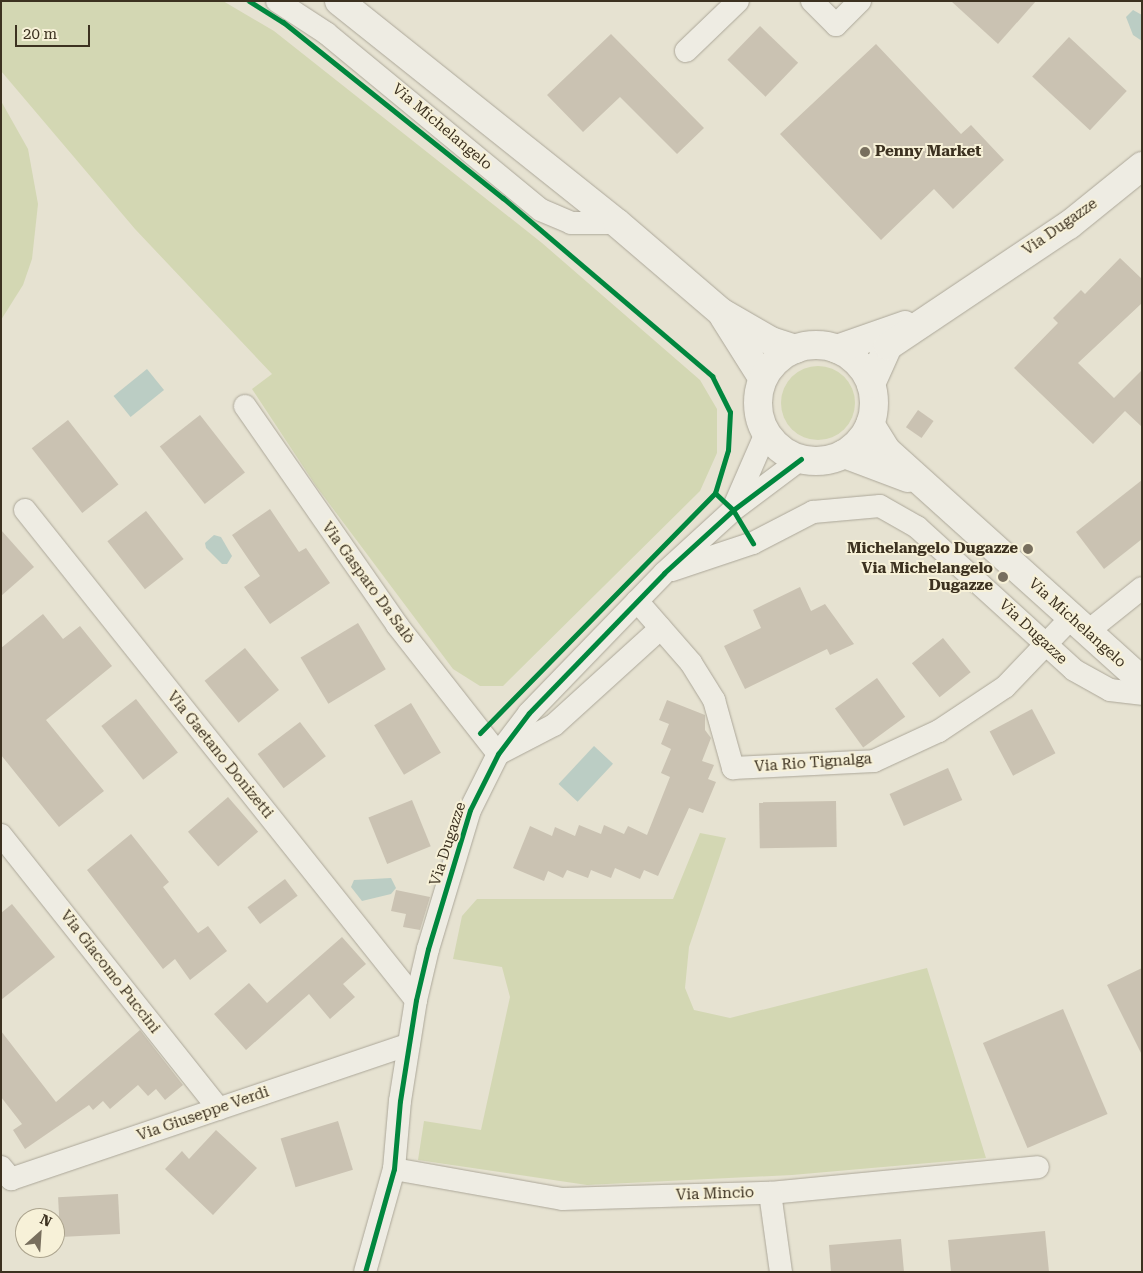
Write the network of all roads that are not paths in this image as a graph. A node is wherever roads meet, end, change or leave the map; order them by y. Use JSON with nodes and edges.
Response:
{"nodes":[{"id":1,"x":277,"y":1,"type":"edge"},
{"id":2,"x":339,"y":1,"type":"edge"},
{"id":3,"x":738,"y":1,"type":"edge"},
{"id":4,"x":812,"y":1,"type":"edge"},
{"id":5,"x":860,"y":1,"type":"edge"},
{"id":6,"x":686,"y":51,"type":"dead end"},
{"id":7,"x":1142,"y":166,"type":"edge"},
{"id":8,"x":617,"y":223,"type":"junction"},
{"id":9,"x":721,"y":312,"type":"junction"},
{"id":10,"x":926,"y":318,"type":"junction"},
{"id":11,"x":796,"y":349,"type":"junction"},
{"id":12,"x":837,"y":349,"type":"junction"},
{"id":13,"x":763,"y":379,"type":"junction"},
{"id":14,"x":871,"y":384,"type":"junction"},
{"id":15,"x":245,"y":406,"type":"dead end"},
{"id":16,"x":870,"y":424,"type":"junction"},
{"id":17,"x":766,"y":432,"type":"junction"},
{"id":18,"x":844,"y":454,"type":"junction"},
{"id":19,"x":801,"y":459,"type":"junction"},
{"id":20,"x":923,"y":483,"type":"junction"},
{"id":21,"x":25,"y":510,"type":"dead end"},
{"id":22,"x":732,"y":510,"type":"junction"},
{"id":23,"x":664,"y":573,"type":"junction"},
{"id":24,"x":1142,"y":588,"type":"edge"},
{"id":25,"x":637,"y":601,"type":"junction"},
{"id":26,"x":1079,"y":625,"type":"junction"},
{"id":27,"x":661,"y":628,"type":"junction"},
{"id":28,"x":1046,"y":642,"type":"junction"},
{"id":29,"x":1142,"y":681,"type":"edge"},
{"id":30,"x":1142,"y":694,"type":"edge"},
{"id":31,"x":498,"y":754,"type":"junction"},
{"id":32,"x":1,"y":835,"type":"edge"},
{"id":33,"x":416,"y":1000,"type":"junction"},
{"id":34,"x":409,"y":1044,"type":"junction"},
{"id":35,"x":219,"y":1109,"type":"junction"},
{"id":36,"x":1,"y":1167,"type":"edge"},
{"id":37,"x":1038,"y":1167,"type":"dead end"},
{"id":38,"x":394,"y":1169,"type":"junction"},
{"id":39,"x":770,"y":1193,"type":"junction"},
{"id":40,"x":365,"y":1272,"type":"edge"},
{"id":41,"x":781,"y":1272,"type":"edge"}],
"edges":[{"from":1,"to":8,"type":"street","name":"Via Michelangelo"},
{"from":2,"to":8,"type":"street"},
{"from":3,"to":6,"type":"street"},
{"from":4,"to":5,"type":"street"},
{"from":7,"to":10,"type":"street","name":"Via Dugazze"},
{"from":8,"to":9,"type":"street"},
{"from":9,"to":11,"type":"street"},
{"from":9,"to":13,"type":"street"},
{"from":10,"to":12,"type":"street","name":"Via Dugazze"},
{"from":10,"to":14,"type":"street","name":"Via Dugazze"},
{"from":11,"to":12,"type":"street"},
{"from":11,"to":13,"type":"street"},
{"from":12,"to":14,"type":"street"},
{"from":13,"to":17,"type":"street"},
{"from":14,"to":16,"type":"street"},
{"from":15,"to":31,"type":"street","name":"Via Gasparo Da Salò"},
{"from":16,"to":18,"type":"street"},
{"from":16,"to":20,"type":"street","name":"Via Michelangelo"},
{"from":17,"to":19,"type":"street"},
{"from":17,"to":22,"type":"street","name":"Via Dugazze"},
{"from":18,"to":19,"type":"street"},
{"from":18,"to":20,"type":"street","name":"Via Michelangelo"},
{"from":19,"to":22,"type":"street","name":"Via Dugazze"},
{"from":20,"to":26,"type":"street","name":"Via Michelangelo"},
{"from":21,"to":33,"type":"street","name":"Via Gaetano Donizetti"},
{"from":22,"to":23,"type":"street","name":"Via Dugazze"},
{"from":23,"to":25,"type":"street","name":"Via Dugazze"},
{"from":23,"to":28,"type":"street","name":"Via Dugazze"},
{"from":24,"to":26,"type":"street","name":"Via Rio Tignalga"},
{"from":25,"to":27,"type":"street","name":"Via Rio Tignalga"},
{"from":25,"to":31,"type":"street","name":"Via Dugazze"},
{"from":26,"to":28,"type":"street","name":"Via Rio Tignalga"},
{"from":26,"to":29,"type":"street","name":"Via Michelangelo"},
{"from":27,"to":28,"type":"street","name":"Via Rio Tignalga"},
{"from":27,"to":31,"type":"street"},
{"from":28,"to":30,"type":"street","name":"Via Dugazze"},
{"from":31,"to":33,"type":"street","name":"Via Dugazze"},
{"from":32,"to":35,"type":"street","name":"Via Giacomo Puccini"},
{"from":33,"to":34,"type":"street","name":"Via Dugazze"},
{"from":34,"to":35,"type":"street","name":"Via Giuseppe Verdi"},
{"from":34,"to":38,"type":"street","name":"Via Dugazze"},
{"from":35,"to":36,"type":"street","name":"Via Giuseppe Verdi"},
{"from":37,"to":39,"type":"street","name":"Via Mincio"},
{"from":38,"to":39,"type":"street","name":"Via Mincio"},
{"from":38,"to":40,"type":"street","name":"Via Dugazze"},
{"from":39,"to":41,"type":"street"}]}
